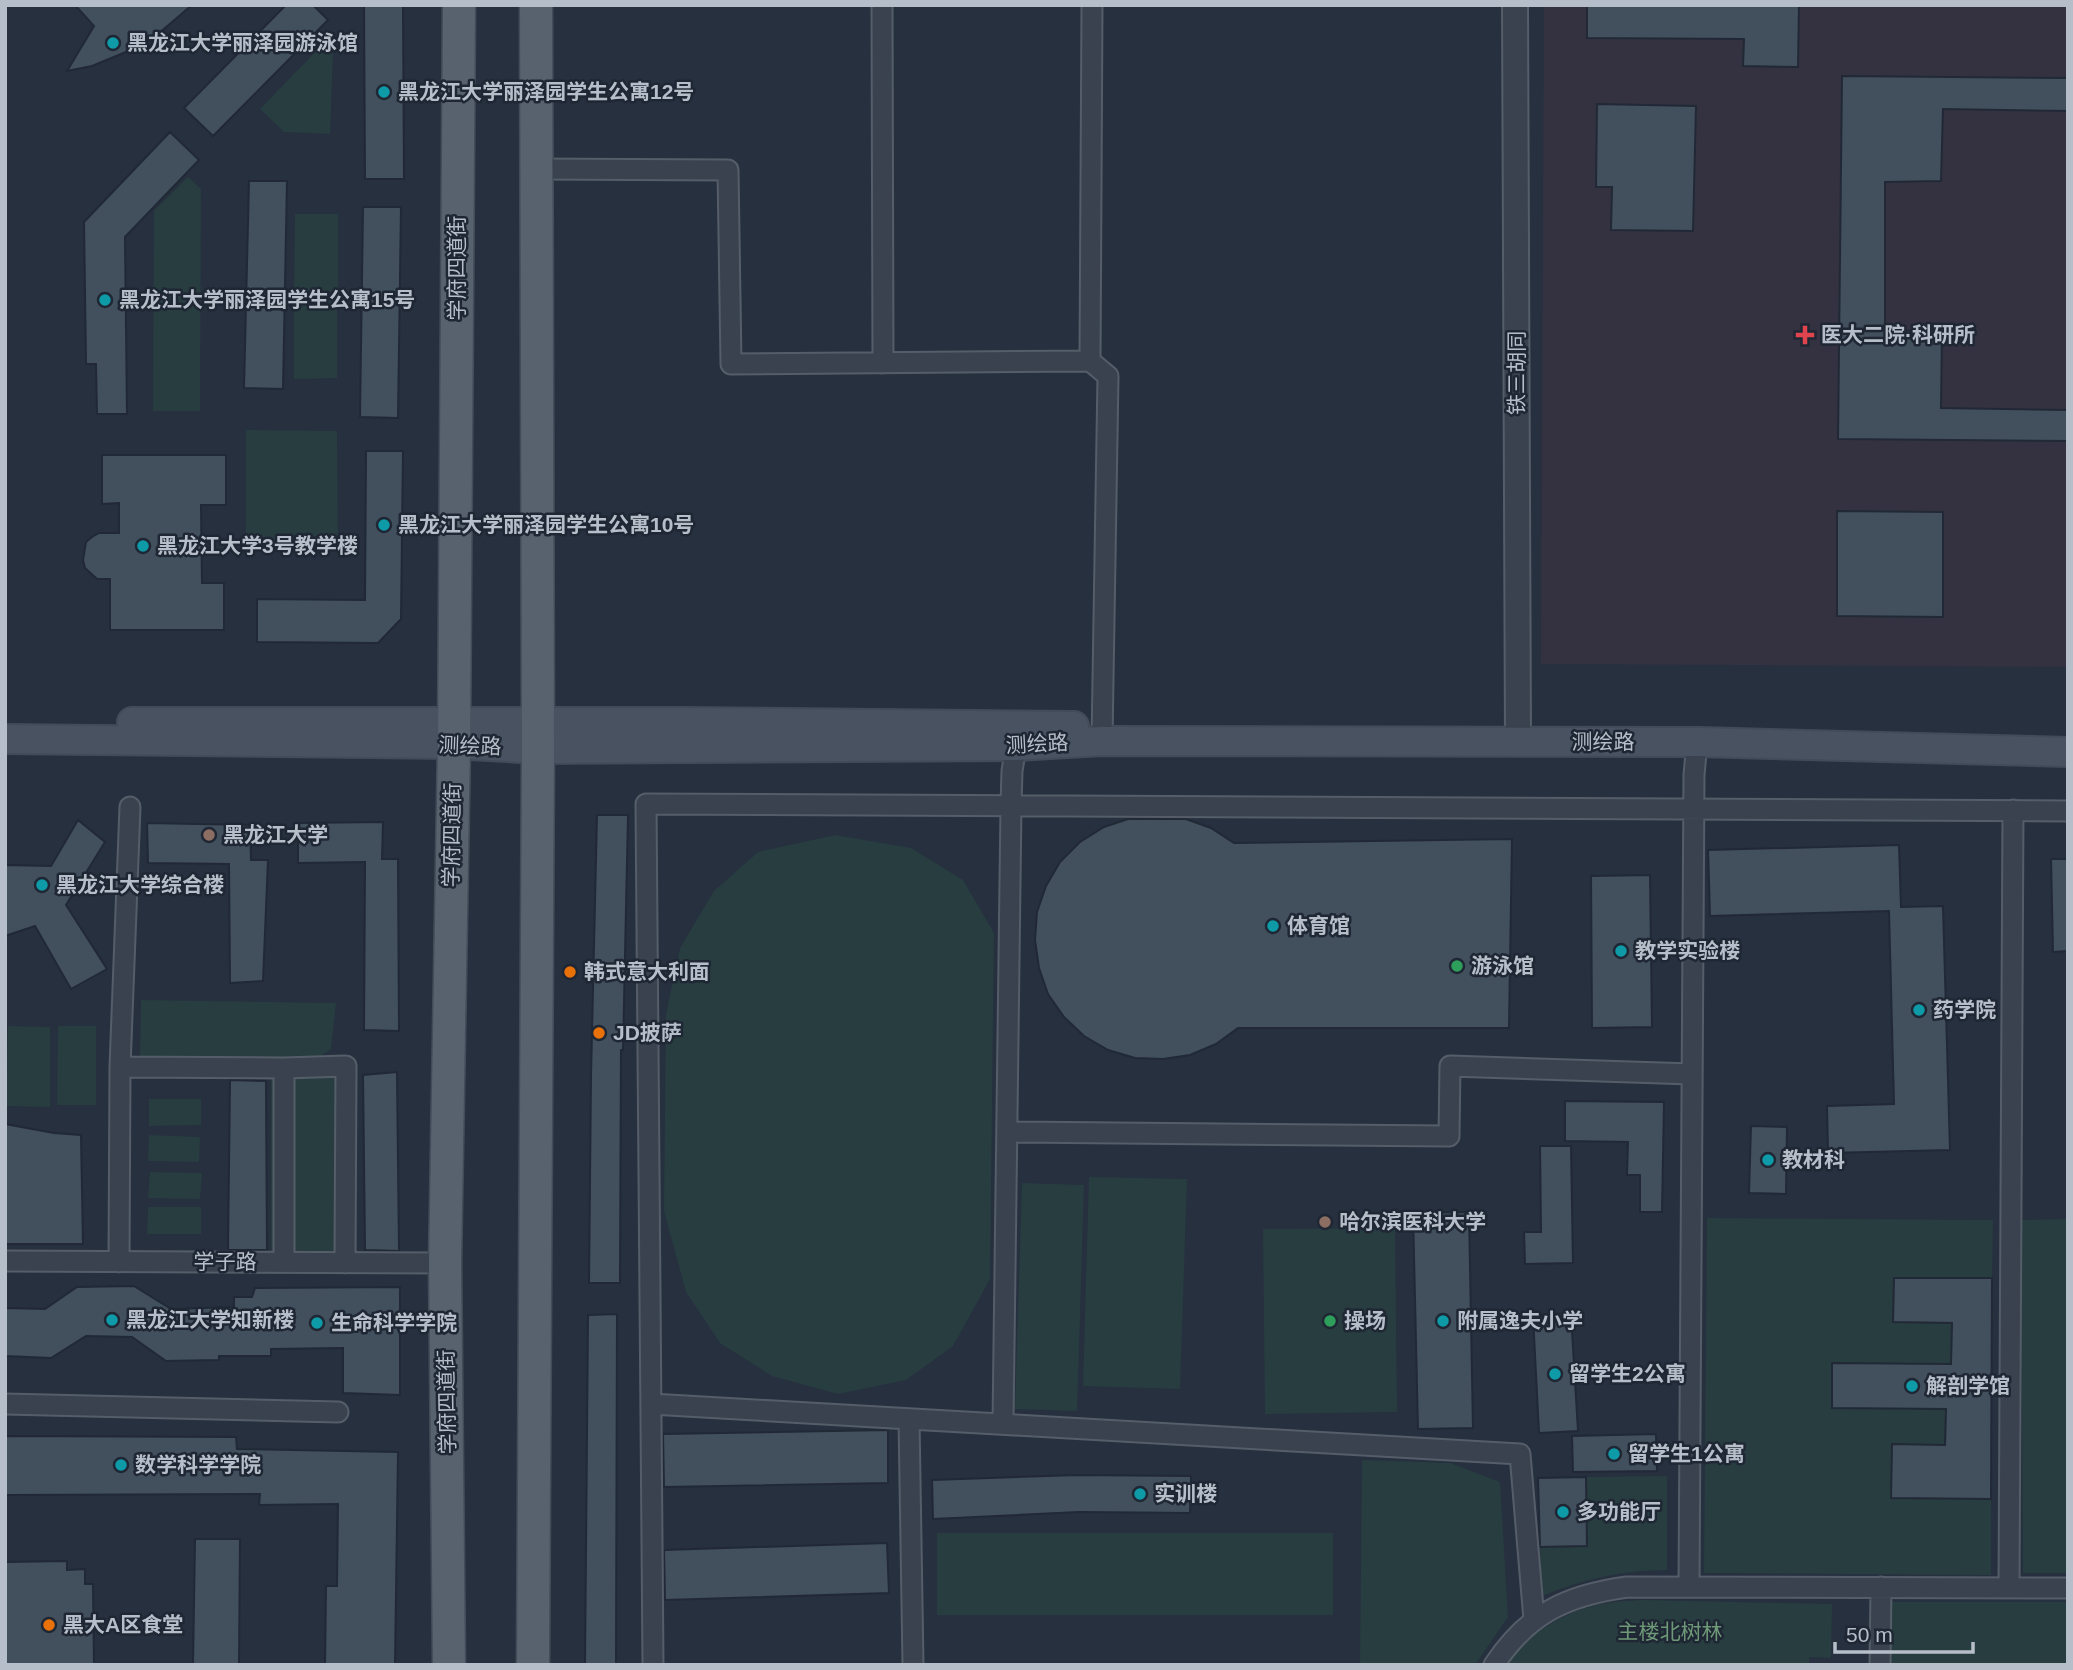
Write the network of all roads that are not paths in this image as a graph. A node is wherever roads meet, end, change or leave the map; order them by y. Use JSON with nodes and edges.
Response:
{"nodes":[{"id":1,"x":459,"y":5,"type":"edge"},
{"id":2,"x":536,"y":5,"type":"edge"},
{"id":3,"x":882,"y":5,"type":"edge"},
{"id":4,"x":1092,"y":5,"type":"edge"},
{"id":5,"x":1515,"y":5,"type":"edge"},
{"id":6,"x":535,"y":169,"type":"junction"},
{"id":7,"x":1090,"y":362,"type":"junction"},
{"id":8,"x":883,"y":363,"type":"junction"},
{"id":9,"x":5,"y":721,"type":"edge"},
{"id":10,"x":454,"y":733,"type":"junction"},
{"id":11,"x":1102,"y":733,"type":"junction"},
{"id":12,"x":538,"y":735,"type":"junction"},
{"id":13,"x":2068,"y":735,"type":"edge"},
{"id":14,"x":1518,"y":736,"type":"junction"},
{"id":15,"x":5,"y":739,"type":"edge"},
{"id":16,"x":1697,"y":742,"type":"junction"},
{"id":17,"x":1016,"y":746,"type":"junction"},
{"id":18,"x":2068,"y":752,"type":"edge"},
{"id":19,"x":1011,"y":805,"type":"junction"},
{"id":20,"x":130,"y":807,"type":"dead end"},
{"id":21,"x":1694,"y":809,"type":"junction"},
{"id":22,"x":2013,"y":810,"type":"junction"},
{"id":23,"x":2068,"y":811,"type":"edge"},
{"id":24,"x":120,"y":1067,"type":"junction"},
{"id":25,"x":284,"y":1068,"type":"junction"},
{"id":26,"x":1692,"y":1074,"type":"junction"},
{"id":27,"x":1007,"y":1132,"type":"junction"},
{"id":28,"x":5,"y":1261,"type":"edge"},
{"id":29,"x":118,"y":1262,"type":"junction"},
{"id":30,"x":284,"y":1262,"type":"junction"},
{"id":31,"x":345,"y":1263,"type":"junction"},
{"id":32,"x":445,"y":1263,"type":"junction"},
{"id":33,"x":5,"y":1404,"type":"edge"},
{"id":34,"x":650,"y":1404,"type":"junction"},
{"id":35,"x":338,"y":1412,"type":"dead end"},
{"id":36,"x":909,"y":1419,"type":"junction"},
{"id":37,"x":1003,"y":1424,"type":"junction"},
{"id":38,"x":1689,"y":1587,"type":"junction"},
{"id":39,"x":1881,"y":1587,"type":"junction"},
{"id":40,"x":2009,"y":1588,"type":"junction"},
{"id":41,"x":2068,"y":1588,"type":"edge"},
{"id":42,"x":1534,"y":1620,"type":"junction"},
{"id":43,"x":449,"y":1665,"type":"edge"},
{"id":44,"x":533,"y":1665,"type":"edge"},
{"id":45,"x":653,"y":1665,"type":"edge"},
{"id":46,"x":912,"y":1665,"type":"edge"},
{"id":47,"x":1494,"y":1665,"type":"edge"},
{"id":48,"x":1880,"y":1665,"type":"edge"}],
"edges":[{"from":1,"to":10,"type":"main road","name":"学府四道街"},
{"from":2,"to":6,"type":"main road"},
{"from":3,"to":8,"type":"street"},
{"from":4,"to":7,"type":"street"},
{"from":5,"to":14,"type":"street","name":"铁三胡同"},
{"from":6,"to":8,"type":"street"},
{"from":6,"to":12,"type":"main road"},
{"from":7,"to":8,"type":"street"},
{"from":7,"to":11,"type":"street"},
{"from":9,"to":10,"type":"main road","name":"测绘路"},
{"from":10,"to":12,"type":"main road","name":"测绘路"},
{"from":10,"to":15,"type":"main road","name":"测绘路"},
{"from":10,"to":32,"type":"main road","name":"学府四道街"},
{"from":11,"to":12,"type":"main road","name":"测绘路"},
{"from":11,"to":14,"type":"main road","name":"测绘路"},
{"from":11,"to":17,"type":"main road","name":"测绘路"},
{"from":12,"to":17,"type":"main road","name":"测绘路"},
{"from":12,"to":44,"type":"main road"},
{"from":13,"to":14,"type":"main road","name":"测绘路"},
{"from":14,"to":16,"type":"main road","name":"测绘路"},
{"from":16,"to":18,"type":"main road","name":"测绘路"},
{"from":16,"to":21,"type":"street"},
{"from":17,"to":19,"type":"street"},
{"from":19,"to":21,"type":"street"},
{"from":19,"to":27,"type":"street"},
{"from":19,"to":34,"type":"street"},
{"from":20,"to":24,"type":"street"},
{"from":21,"to":22,"type":"street"},
{"from":21,"to":26,"type":"street"},
{"from":22,"to":23,"type":"street"},
{"from":22,"to":40,"type":"street"},
{"from":24,"to":25,"type":"street"},
{"from":24,"to":29,"type":"street"},
{"from":25,"to":30,"type":"street"},
{"from":25,"to":31,"type":"street"},
{"from":26,"to":27,"type":"street"},
{"from":26,"to":38,"type":"street"},
{"from":27,"to":37,"type":"street"},
{"from":28,"to":29,"type":"street","name":"学子路"},
{"from":29,"to":30,"type":"street","name":"学子路"},
{"from":30,"to":31,"type":"street","name":"学子路"},
{"from":31,"to":32,"type":"street","name":"学子路"},
{"from":32,"to":43,"type":"main road","name":"学府四道街"},
{"from":33,"to":35,"type":"street"},
{"from":34,"to":36,"type":"street"},
{"from":34,"to":45,"type":"street"},
{"from":36,"to":37,"type":"street"},
{"from":36,"to":46,"type":"street"},
{"from":37,"to":42,"type":"street"},
{"from":38,"to":39,"type":"street"},
{"from":38,"to":42,"type":"street"},
{"from":39,"to":40,"type":"street"},
{"from":39,"to":48,"type":"street"},
{"from":40,"to":41,"type":"street"},
{"from":42,"to":47,"type":"street"}]}
